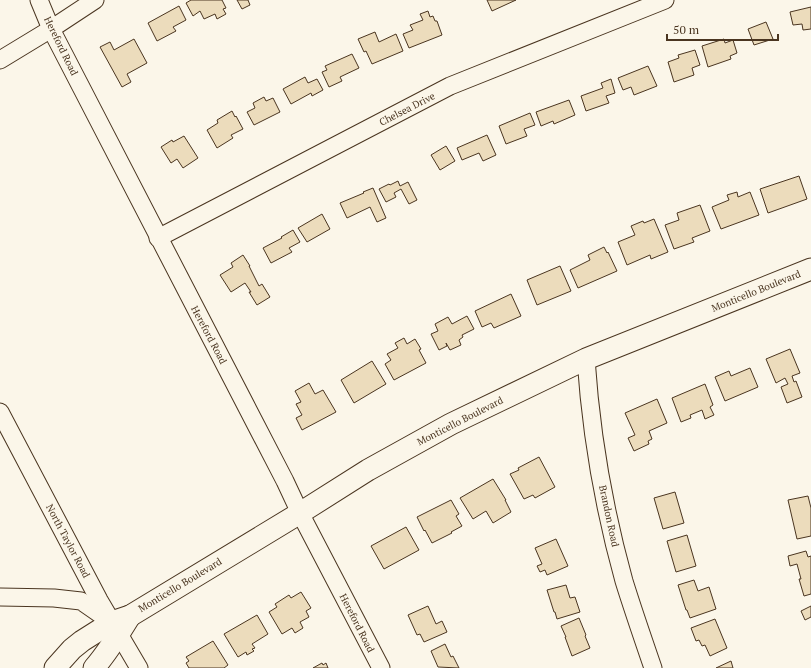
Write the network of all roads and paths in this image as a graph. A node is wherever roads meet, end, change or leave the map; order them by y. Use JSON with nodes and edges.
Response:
{"nodes":[{"id":1,"x":39,"y":0,"type":"edge"},
{"id":2,"x":95,"y":0,"type":"edge"},
{"id":3,"x":665,"y":0,"type":"edge"},
{"id":4,"x":51,"y":29,"type":"junction"},
{"id":5,"x":0,"y":60,"type":"edge"},
{"id":6,"x":158,"y":238,"type":"junction"},
{"id":7,"x":811,"y":270,"type":"edge"},
{"id":8,"x":586,"y":359,"type":"junction"},
{"id":9,"x":0,"y":412,"type":"edge"},
{"id":10,"x":300,"y":513,"type":"junction"},
{"id":11,"x":0,"y":597,"type":"edge"},
{"id":12,"x":120,"y":624,"type":"junction"},
{"id":13,"x":55,"y":668,"type":"edge"},
{"id":14,"x":94,"y":668,"type":"edge"},
{"id":15,"x":139,"y":668,"type":"edge"},
{"id":16,"x":381,"y":668,"type":"edge"},
{"id":17,"x":653,"y":668,"type":"edge"}],
"edges":[{"from":1,"to":4,"type":"street","name":"Hereford Road"},
{"from":2,"to":4,"type":"street"},
{"from":3,"to":6,"type":"street","name":"Chelsea Drive"},
{"from":4,"to":5,"type":"street"},
{"from":4,"to":6,"type":"street","name":"Hereford Road"},
{"from":6,"to":10,"type":"street","name":"Hereford Road"},
{"from":7,"to":8,"type":"main road","name":"Monticello Boulevard"},
{"from":8,"to":10,"type":"main road","name":"Monticello Boulevard"},
{"from":8,"to":17,"type":"street","name":"Brandon Road"},
{"from":9,"to":12,"type":"street","name":"North Taylor Road"},
{"from":10,"to":12,"type":"main road","name":"Monticello Boulevard"},
{"from":10,"to":16,"type":"street","name":"Hereford Road"},
{"from":11,"to":12,"type":"street"},
{"from":12,"to":13,"type":"main road","name":"Monticello Boulevard"},
{"from":12,"to":14,"type":"main road","name":"Monticello Boulevard"},
{"from":12,"to":15,"type":"street","name":"North Taylor Road"}]}
